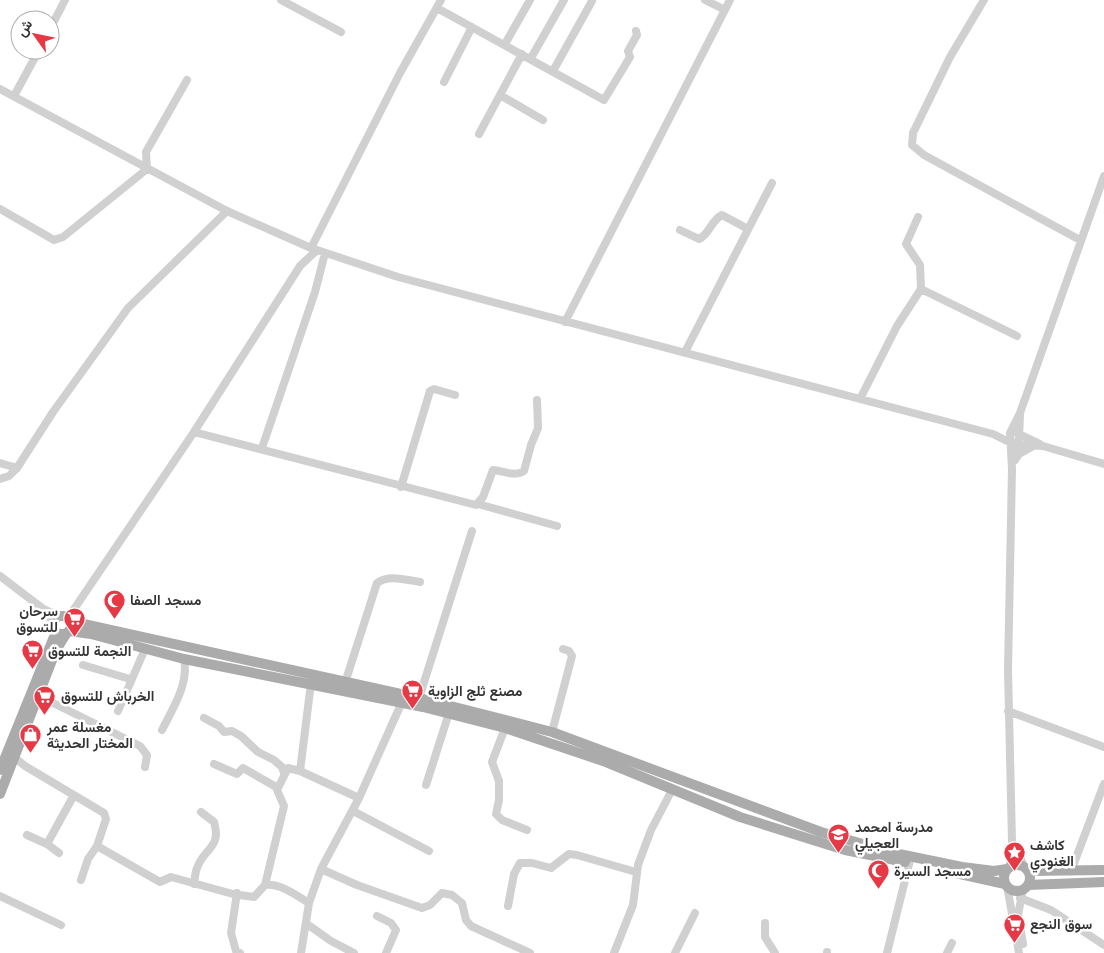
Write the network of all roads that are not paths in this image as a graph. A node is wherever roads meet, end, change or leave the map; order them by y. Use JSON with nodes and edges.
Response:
{"nodes":[{"id":1,"x":281,"y":0,"type":"edge"},
{"id":2,"x":441,"y":0,"type":"edge"},
{"id":3,"x":530,"y":0,"type":"edge"},
{"id":4,"x":564,"y":0,"type":"edge"},
{"id":5,"x":705,"y":0,"type":"edge"},
{"id":6,"x":730,"y":0,"type":"edge"},
{"id":7,"x":984,"y":0,"type":"edge"},
{"id":8,"x":592,"y":1,"type":"edge"},
{"id":9,"x":437,"y":8,"type":"junction"},
{"id":10,"x":724,"y":10,"type":"junction"},
{"id":11,"x":472,"y":28,"type":"junction"},
{"id":12,"x":636,"y":31,"type":"dead end"},
{"id":13,"x":341,"y":32,"type":"dead end"},
{"id":14,"x":505,"y":44,"type":"junction"},
{"id":15,"x":522,"y":54,"type":"junction"},
{"id":16,"x":531,"y":58,"type":"junction"},
{"id":17,"x":34,"y":60,"type":"edge"},
{"id":18,"x":553,"y":71,"type":"junction"},
{"id":19,"x":187,"y":80,"type":"dead end"},
{"id":20,"x":444,"y":82,"type":"dead end"},
{"id":21,"x":0,"y":89,"type":"edge"},
{"id":22,"x":500,"y":95,"type":"junction"},
{"id":23,"x":14,"y":96,"type":"junction"},
{"id":24,"x":543,"y":120,"type":"dead end"},
{"id":25,"x":478,"y":134,"type":"dead end"},
{"id":26,"x":147,"y":169,"type":"junction"},
{"id":27,"x":1104,"y":176,"type":"edge"},
{"id":28,"x":772,"y":183,"type":"dead end"},
{"id":29,"x":0,"y":209,"type":"edge"},
{"id":30,"x":227,"y":211,"type":"junction"},
{"id":31,"x":918,"y":217,"type":"dead end"},
{"id":32,"x":748,"y":229,"type":"junction"},
{"id":33,"x":680,"y":230,"type":"dead end"},
{"id":34,"x":1080,"y":240,"type":"junction"},
{"id":35,"x":318,"y":251,"type":"junction"},
{"id":36,"x":921,"y":289,"type":"junction"},
{"id":37,"x":565,"y":322,"type":"junction"},
{"id":38,"x":1017,"y":336,"type":"dead end"},
{"id":39,"x":685,"y":352,"type":"junction"},
{"id":40,"x":455,"y":395,"type":"dead end"},
{"id":41,"x":860,"y":399,"type":"junction"},
{"id":42,"x":537,"y":400,"type":"dead end"},
{"id":43,"x":1020,"y":413,"type":"junction"},
{"id":44,"x":194,"y":432,"type":"junction"},
{"id":45,"x":1010,"y":433,"type":"junction"},
{"id":46,"x":1019,"y":433,"type":"junction"},
{"id":47,"x":993,"y":434,"type":"junction"},
{"id":48,"x":1014,"y":443,"type":"junction"},
{"id":49,"x":1040,"y":445,"type":"junction"},
{"id":50,"x":262,"y":448,"type":"junction"},
{"id":51,"x":0,"y":463,"type":"edge"},
{"id":52,"x":1104,"y":464,"type":"edge"},
{"id":53,"x":1013,"y":465,"type":"junction"},
{"id":54,"x":17,"y":468,"type":"junction"},
{"id":55,"x":0,"y":479,"type":"edge"},
{"id":56,"x":401,"y":487,"type":"junction"},
{"id":57,"x":478,"y":504,"type":"junction"},
{"id":58,"x":557,"y":526,"type":"dead end"},
{"id":59,"x":472,"y":531,"type":"dead end"},
{"id":60,"x":0,"y":576,"type":"edge"},
{"id":61,"x":420,"y":582,"type":"dead end"},
{"id":62,"x":63,"y":625,"type":"junction"},
{"id":63,"x":145,"y":649,"type":"junction"},
{"id":64,"x":563,"y":649,"type":"dead end"},
{"id":65,"x":184,"y":658,"type":"junction"},
{"id":66,"x":83,"y":665,"type":"dead end"},
{"id":67,"x":130,"y":679,"type":"junction"},
{"id":68,"x":311,"y":683,"type":"junction"},
{"id":69,"x":345,"y":683,"type":"junction"},
{"id":70,"x":39,"y":696,"type":"junction"},
{"id":71,"x":419,"y":698,"type":"junction"},
{"id":72,"x":402,"y":702,"type":"junction"},
{"id":73,"x":118,"y":711,"type":"dead end"},
{"id":74,"x":1008,"y":711,"type":"junction"},
{"id":75,"x":449,"y":713,"type":"junction"},
{"id":76,"x":204,"y":718,"type":"dead end"},
{"id":77,"x":505,"y":728,"type":"junction"},
{"id":78,"x":162,"y":730,"type":"dead end"},
{"id":79,"x":552,"y":732,"type":"junction"},
{"id":80,"x":1104,"y":747,"type":"edge"},
{"id":81,"x":13,"y":756,"type":"junction"},
{"id":82,"x":1,"y":763,"type":"edge"},
{"id":83,"x":214,"y":764,"type":"dead end"},
{"id":84,"x":145,"y":767,"type":"dead end"},
{"id":85,"x":300,"y":771,"type":"junction"},
{"id":86,"x":284,"y":772,"type":"junction"},
{"id":87,"x":1104,"y":784,"type":"edge"},
{"id":88,"x":426,"y":785,"type":"dead end"},
{"id":89,"x":278,"y":788,"type":"junction"},
{"id":90,"x":672,"y":790,"type":"junction"},
{"id":91,"x":0,"y":794,"type":"edge"},
{"id":92,"x":74,"y":795,"type":"junction"},
{"id":93,"x":359,"y":798,"type":"junction"},
{"id":94,"x":353,"y":811,"type":"junction"},
{"id":95,"x":201,"y":812,"type":"dead end"},
{"id":96,"x":527,"y":830,"type":"dead end"},
{"id":97,"x":27,"y":835,"type":"dead end"},
{"id":98,"x":1012,"y":841,"type":"junction"},
{"id":99,"x":46,"y":844,"type":"junction"},
{"id":100,"x":97,"y":846,"type":"junction"},
{"id":101,"x":429,"y":852,"type":"dead end"},
{"id":102,"x":59,"y":853,"type":"dead end"},
{"id":103,"x":911,"y":860,"type":"junction"},
{"id":104,"x":1009,"y":868,"type":"junction"},
{"id":105,"x":1026,"y":869,"type":"junction"},
{"id":106,"x":321,"y":870,"type":"junction"},
{"id":107,"x":1104,"y":870,"type":"edge"},
{"id":108,"x":1070,"y":871,"type":"junction"},
{"id":109,"x":636,"y":872,"type":"junction"},
{"id":110,"x":82,"y":880,"type":"dead end"},
{"id":111,"x":1104,"y":882,"type":"edge"},
{"id":112,"x":194,"y":884,"type":"junction"},
{"id":113,"x":265,"y":885,"type":"junction"},
{"id":114,"x":1006,"y":885,"type":"junction"},
{"id":115,"x":1024,"y":891,"type":"junction"},
{"id":116,"x":237,"y":893,"type":"junction"},
{"id":117,"x":0,"y":896,"type":"edge"},
{"id":118,"x":309,"y":903,"type":"junction"},
{"id":119,"x":508,"y":906,"type":"dead end"},
{"id":120,"x":695,"y":913,"type":"dead end"},
{"id":121,"x":377,"y":916,"type":"dead end"},
{"id":122,"x":765,"y":923,"type":"dead end"},
{"id":123,"x":307,"y":924,"type":"junction"},
{"id":124,"x":61,"y":925,"type":"dead end"},
{"id":125,"x":1019,"y":936,"type":"junction"},
{"id":126,"x":952,"y":943,"type":"dead end"},
{"id":127,"x":1104,"y":945,"type":"edge"},
{"id":128,"x":240,"y":953,"type":"edge"},
{"id":129,"x":301,"y":953,"type":"edge"},
{"id":130,"x":354,"y":953,"type":"edge"},
{"id":131,"x":386,"y":953,"type":"edge"},
{"id":132,"x":530,"y":953,"type":"edge"},
{"id":133,"x":614,"y":953,"type":"edge"},
{"id":134,"x":676,"y":953,"type":"edge"},
{"id":135,"x":774,"y":953,"type":"edge"},
{"id":136,"x":887,"y":953,"type":"edge"},
{"id":137,"x":947,"y":953,"type":"edge"},
{"id":138,"x":1019,"y":953,"type":"edge"},
{"id":139,"x":1024,"y":953,"type":"edge"}],
"edges":[{"from":1,"to":13,"type":"street"},
{"from":2,"to":9,"type":"street"},
{"from":3,"to":14,"type":"street"},
{"from":4,"to":16,"type":"street"},
{"from":5,"to":10,"type":"street"},
{"from":6,"to":10,"type":"street"},
{"from":7,"to":34,"type":"street"},
{"from":8,"to":18,"type":"street"},
{"from":9,"to":11,"type":"street"},
{"from":9,"to":35,"type":"street"},
{"from":10,"to":37,"type":"street"},
{"from":11,"to":14,"type":"street"},
{"from":11,"to":20,"type":"street"},
{"from":12,"to":18,"type":"street"},
{"from":14,"to":15,"type":"street"},
{"from":15,"to":16,"type":"street"},
{"from":15,"to":22,"type":"street"},
{"from":16,"to":18,"type":"street"},
{"from":17,"to":23,"type":"street"},
{"from":19,"to":26,"type":"street"},
{"from":21,"to":23,"type":"street"},
{"from":22,"to":24,"type":"street"},
{"from":22,"to":25,"type":"street"},
{"from":23,"to":26,"type":"street"},
{"from":26,"to":29,"type":"street"},
{"from":26,"to":30,"type":"street"},
{"from":27,"to":34,"type":"street"},
{"from":28,"to":32,"type":"street"},
{"from":30,"to":35,"type":"street"},
{"from":30,"to":54,"type":"street"},
{"from":31,"to":36,"type":"street"},
{"from":32,"to":33,"type":"street"},
{"from":32,"to":39,"type":"street"},
{"from":34,"to":43,"type":"street"},
{"from":35,"to":37,"type":"street"},
{"from":35,"to":44,"type":"street"},
{"from":35,"to":50,"type":"street"},
{"from":36,"to":38,"type":"street"},
{"from":36,"to":41,"type":"street"},
{"from":37,"to":39,"type":"street"},
{"from":39,"to":41,"type":"street"},
{"from":40,"to":56,"type":"street"},
{"from":41,"to":47,"type":"street"},
{"from":42,"to":57,"type":"street"},
{"from":43,"to":45,"type":"street"},
{"from":43,"to":46,"type":"street"},
{"from":44,"to":50,"type":"street"},
{"from":44,"to":62,"type":"street"},
{"from":45,"to":46,"type":"street"},
{"from":45,"to":47,"type":"street"},
{"from":45,"to":48,"type":"street"},
{"from":46,"to":48,"type":"street"},
{"from":46,"to":49,"type":"street"},
{"from":47,"to":48,"type":"street"},
{"from":48,"to":49,"type":"street"},
{"from":48,"to":53,"type":"street"},
{"from":49,"to":52,"type":"street"},
{"from":49,"to":53,"type":"street"},
{"from":50,"to":56,"type":"street"},
{"from":51,"to":54,"type":"street"},
{"from":53,"to":74,"type":"street"},
{"from":54,"to":55,"type":"street"},
{"from":56,"to":57,"type":"street"},
{"from":57,"to":58,"type":"street"},
{"from":59,"to":71,"type":"street"},
{"from":60,"to":62,"type":"street"},
{"from":61,"to":69,"type":"street"},
{"from":62,"to":63,"type":"main road"},
{"from":62,"to":69,"type":"main road"},
{"from":62,"to":70,"type":"main road"},
{"from":62,"to":82,"type":"main road"},
{"from":63,"to":65,"type":"main road"},
{"from":63,"to":67,"type":"street"},
{"from":64,"to":79,"type":"street"},
{"from":65,"to":68,"type":"main road"},
{"from":65,"to":78,"type":"street"},
{"from":66,"to":67,"type":"street"},
{"from":67,"to":73,"type":"street"},
{"from":68,"to":72,"type":"main road"},
{"from":68,"to":85,"type":"street"},
{"from":69,"to":71,"type":"main road"},
{"from":70,"to":81,"type":"main road"},
{"from":70,"to":84,"type":"street"},
{"from":71,"to":79,"type":"main road"},
{"from":72,"to":75,"type":"main road"},
{"from":72,"to":93,"type":"street"},
{"from":74,"to":80,"type":"street"},
{"from":74,"to":98,"type":"street"},
{"from":75,"to":77,"type":"main road"},
{"from":75,"to":88,"type":"street"},
{"from":76,"to":86,"type":"street"},
{"from":77,"to":90,"type":"main road"},
{"from":77,"to":96,"type":"street"},
{"from":79,"to":103,"type":"main road"},
{"from":81,"to":91,"type":"main road"},
{"from":81,"to":92,"type":"street"},
{"from":83,"to":89,"type":"street"},
{"from":85,"to":86,"type":"street"},
{"from":85,"to":93,"type":"street"},
{"from":86,"to":89,"type":"street"},
{"from":87,"to":108,"type":"street"},
{"from":89,"to":113,"type":"street"},
{"from":90,"to":103,"type":"main road"},
{"from":90,"to":109,"type":"street"},
{"from":92,"to":99,"type":"street"},
{"from":92,"to":100,"type":"street"},
{"from":93,"to":94,"type":"street"},
{"from":94,"to":101,"type":"street"},
{"from":94,"to":106,"type":"street"},
{"from":95,"to":112,"type":"street"},
{"from":97,"to":99,"type":"street"},
{"from":98,"to":104,"type":"street"},
{"from":98,"to":105,"type":"street"},
{"from":99,"to":102,"type":"street"},
{"from":100,"to":110,"type":"street"},
{"from":100,"to":112,"type":"street"},
{"from":103,"to":104,"type":"main road"},
{"from":103,"to":114,"type":"main road"},
{"from":103,"to":136,"type":"street"},
{"from":104,"to":105,"type":"main road"},
{"from":104,"to":114,"type":"main road"},
{"from":105,"to":108,"type":"main road"},
{"from":105,"to":115,"type":"main road"},
{"from":106,"to":118,"type":"street"},
{"from":106,"to":132,"type":"street"},
{"from":107,"to":108,"type":"main road"},
{"from":109,"to":119,"type":"street"},
{"from":109,"to":133,"type":"street"},
{"from":111,"to":115,"type":"main road"},
{"from":112,"to":116,"type":"street"},
{"from":113,"to":116,"type":"street"},
{"from":113,"to":118,"type":"street"},
{"from":114,"to":115,"type":"main road"},
{"from":114,"to":125,"type":"street"},
{"from":115,"to":125,"type":"street"},
{"from":115,"to":127,"type":"street"},
{"from":116,"to":128,"type":"street"},
{"from":117,"to":124,"type":"street"},
{"from":118,"to":123,"type":"street"},
{"from":120,"to":134,"type":"street"},
{"from":121,"to":131,"type":"street"},
{"from":122,"to":135,"type":"street"},
{"from":123,"to":129,"type":"street"},
{"from":123,"to":130,"type":"street"},
{"from":125,"to":138,"type":"street"},
{"from":125,"to":139,"type":"street"},
{"from":126,"to":137,"type":"street"}]}
